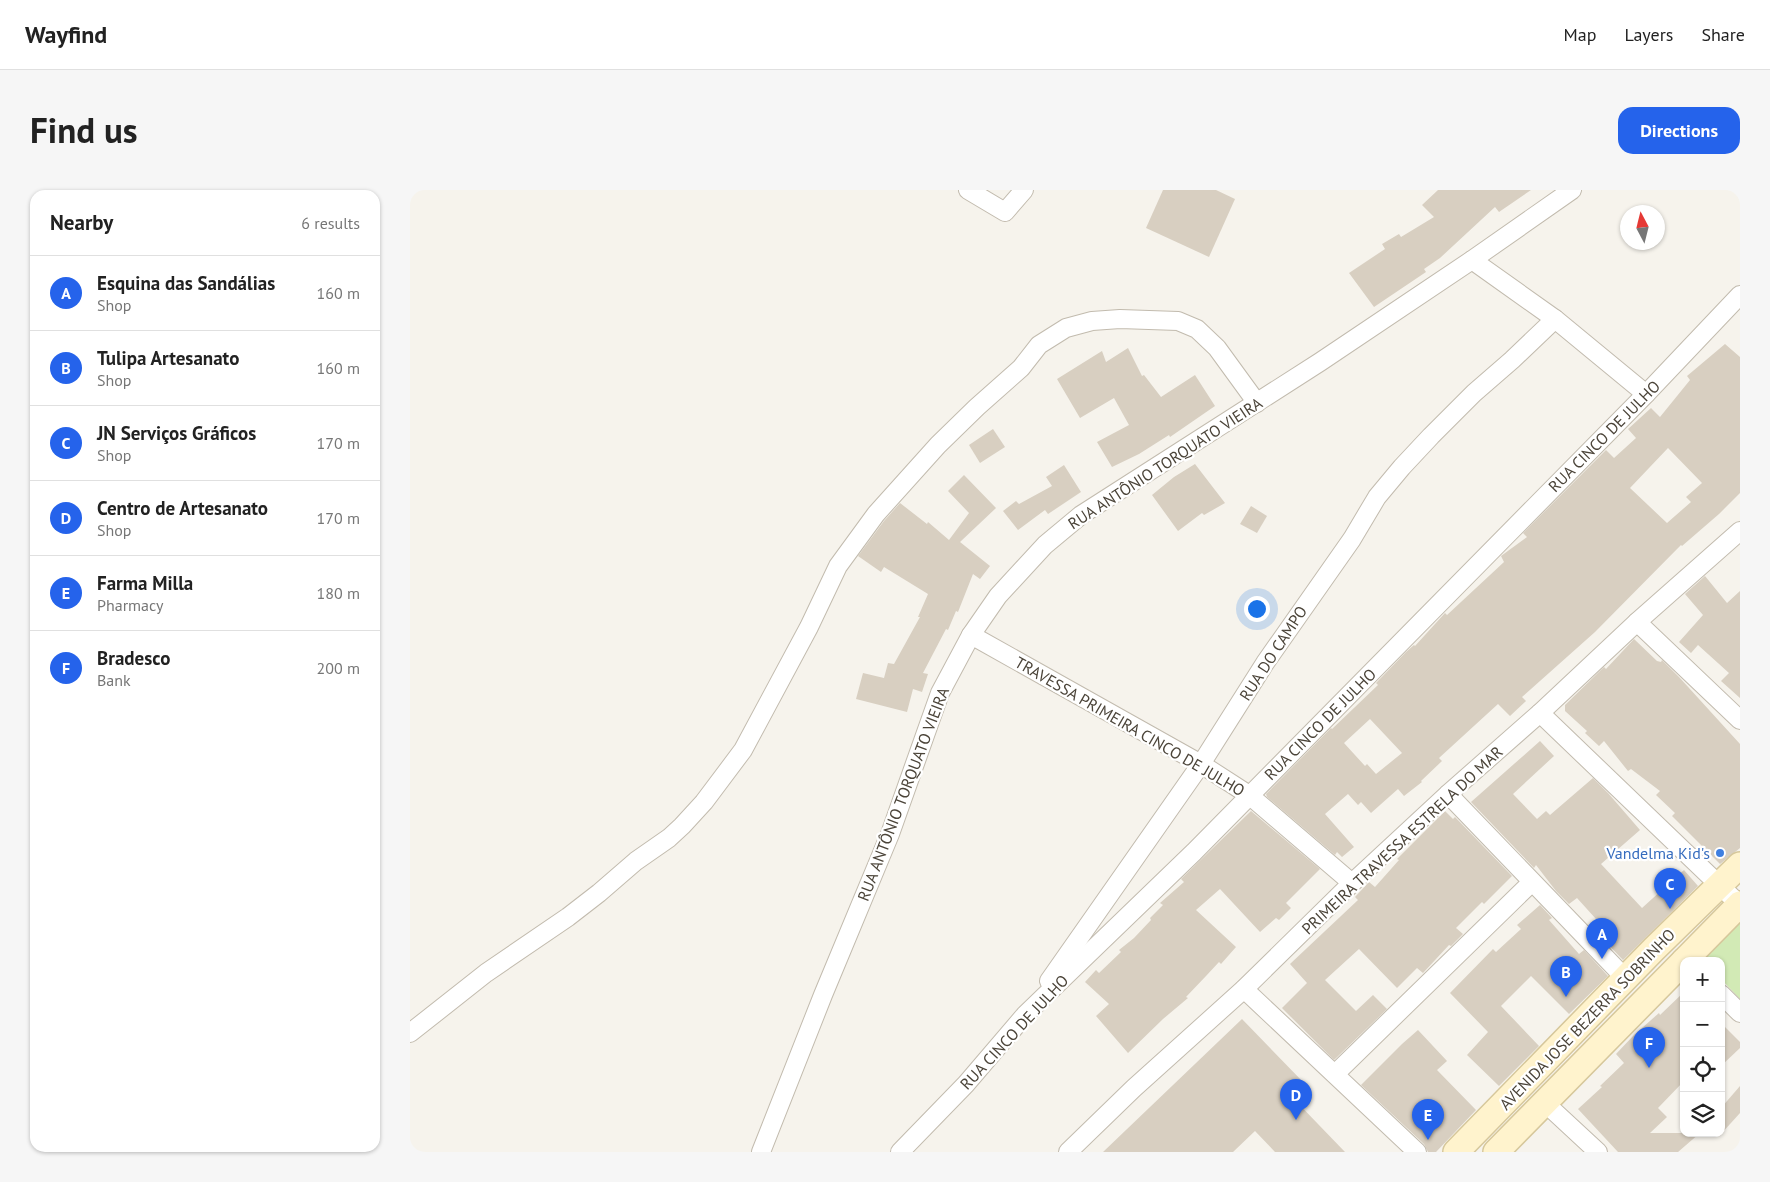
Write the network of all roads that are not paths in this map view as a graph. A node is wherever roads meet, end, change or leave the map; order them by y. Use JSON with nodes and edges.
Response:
{"nodes":[{"id":1,"x":968,"y":190,"type":"edge"},
{"id":2,"x":1024,"y":190,"type":"edge"},
{"id":3,"x":1572,"y":190,"type":"edge"},
{"id":4,"x":1472,"y":260,"type":"junction"},
{"id":5,"x":1740,"y":295,"type":"edge"},
{"id":6,"x":1555,"y":319,"type":"junction"},
{"id":7,"x":1646,"y":394,"type":"junction"},
{"id":8,"x":1257,"y":403,"type":"junction"},
{"id":9,"x":1740,"y":531,"type":"edge"},
{"id":10,"x":1637,"y":622,"type":"junction"},
{"id":11,"x":970,"y":635,"type":"junction"},
{"id":12,"x":1540,"y":713,"type":"junction"},
{"id":13,"x":1740,"y":720,"type":"edge"},
{"id":14,"x":1201,"y":764,"type":"junction"},
{"id":15,"x":1448,"y":794,"type":"junction"},
{"id":16,"x":1250,"y":795,"type":"junction"},
{"id":17,"x":1740,"y":865,"type":"edge"},
{"id":18,"x":1532,"y":882,"type":"junction"},
{"id":19,"x":1352,"y":883,"type":"junction"},
{"id":20,"x":1719,"y":886,"type":"junction"},
{"id":21,"x":1740,"y":904,"type":"edge"},
{"id":22,"x":1689,"y":957,"type":"edge"},
{"id":23,"x":1680,"y":966,"type":"edge"},
{"id":24,"x":1626,"y":979,"type":"junction"},
{"id":25,"x":1244,"y":989,"type":"junction"},
{"id":26,"x":1725,"y":998,"type":"edge"},
{"id":27,"x":1740,"y":1013,"type":"edge"},
{"id":28,"x":1025,"y":1015,"type":"junction"},
{"id":29,"x":410,"y":1033,"type":"edge"},
{"id":30,"x":1335,"y":1074,"type":"junction"},
{"id":31,"x":1544,"y":1102,"type":"junction"},
{"id":32,"x":761,"y":1152,"type":"edge"},
{"id":33,"x":900,"y":1152,"type":"edge"},
{"id":34,"x":1068,"y":1152,"type":"edge"},
{"id":35,"x":1417,"y":1152,"type":"edge"},
{"id":36,"x":1456,"y":1152,"type":"edge"},
{"id":37,"x":1496,"y":1152,"type":"edge"},
{"id":38,"x":1598,"y":1152,"type":"edge"}],
"edges":[{"from":1,"to":2,"type":"street"},
{"from":3,"to":4,"type":"street","name":"RUA ANTÔNIO TORQUATO VIEIRA"},
{"from":4,"to":6,"type":"street"},
{"from":4,"to":8,"type":"street","name":"RUA ANTÔNIO TORQUATO VIEIRA"},
{"from":5,"to":7,"type":"street","name":"RUA CINCO DE JULHO"},
{"from":6,"to":7,"type":"street"},
{"from":6,"to":14,"type":"street","name":"RUA DO CAMPO"},
{"from":7,"to":16,"type":"street","name":"RUA CINCO DE JULHO"},
{"from":8,"to":11,"type":"street","name":"RUA ANTÔNIO TORQUATO VIEIRA"},
{"from":8,"to":29,"type":"street"},
{"from":9,"to":10,"type":"street","name":"PRIMEIRA TRAVESSA ESTRELA DO MAR"},
{"from":10,"to":12,"type":"street","name":"PRIMEIRA TRAVESSA ESTRELA DO MAR"},
{"from":10,"to":13,"type":"street"},
{"from":11,"to":14,"type":"street","name":"TRAVESSA PRIMEIRA CINCO DE JULHO"},
{"from":11,"to":32,"type":"street","name":"RUA ANTÔNIO TORQUATO VIEIRA"},
{"from":12,"to":15,"type":"street","name":"PRIMEIRA TRAVESSA ESTRELA DO MAR"},
{"from":12,"to":20,"type":"street"},
{"from":14,"to":16,"type":"street","name":"TRAVESSA PRIMEIRA CINCO DE JULHO"},
{"from":14,"to":28,"type":"street","name":"RUA DO CAMPO"},
{"from":15,"to":18,"type":"street"},
{"from":15,"to":19,"type":"street","name":"PRIMEIRA TRAVESSA ESTRELA DO MAR"},
{"from":16,"to":19,"type":"street","name":"TRAVESSA PRIMEIRA CINCO DE JULHO"},
{"from":16,"to":28,"type":"street","name":"RUA CINCO DE JULHO"},
{"from":17,"to":20,"type":"main road","name":"AVENIDA JOSE BEZERRA SOBRINHO"},
{"from":18,"to":24,"type":"street"},
{"from":18,"to":30,"type":"street"},
{"from":19,"to":25,"type":"street","name":"PRIMEIRA TRAVESSA ESTRELA DO MAR"},
{"from":20,"to":21,"type":"street"},
{"from":20,"to":24,"type":"main road","name":"AVENIDA JOSE BEZERRA SOBRINHO"},
{"from":21,"to":22,"type":"main road","name":"AVENIDA JOSE BEZERRA SOBRINHO"},
{"from":23,"to":31,"type":"main road","name":"AVENIDA JOSE BEZERRA SOBRINHO"},
{"from":24,"to":36,"type":"main road","name":"AVENIDA JOSE BEZERRA SOBRINHO"},
{"from":25,"to":30,"type":"street"},
{"from":25,"to":34,"type":"street","name":"PRIMEIRA TRAVESSA ESTRELA DO MAR"},
{"from":26,"to":27,"type":"street"},
{"from":28,"to":33,"type":"street","name":"RUA CINCO DE JULHO"},
{"from":30,"to":35,"type":"street"},
{"from":31,"to":37,"type":"main road","name":"AVENIDA JOSE BEZERRA SOBRINHO"},
{"from":31,"to":38,"type":"street"}]}
